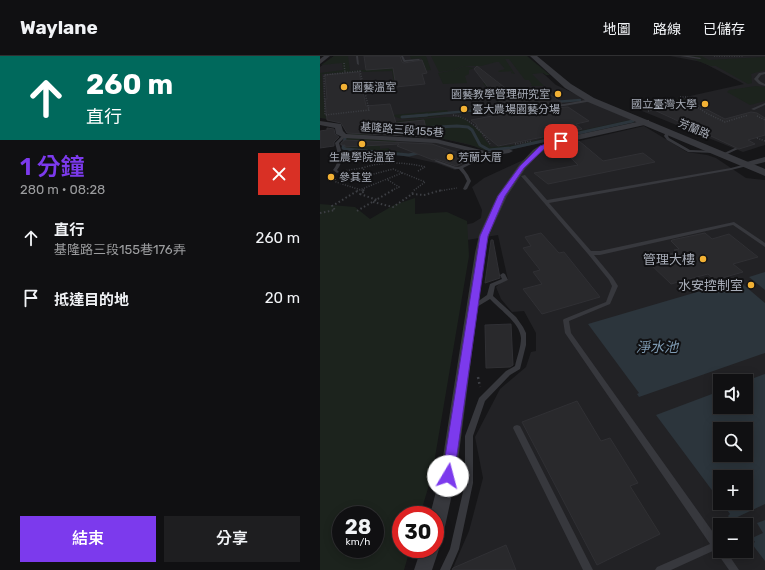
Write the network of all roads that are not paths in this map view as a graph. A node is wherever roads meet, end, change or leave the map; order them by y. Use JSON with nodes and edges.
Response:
{"nodes":[{"id":1,"x":327,"y":56,"type":"edge"},
{"id":2,"x":357,"y":56,"type":"edge"},
{"id":3,"x":402,"y":56,"type":"edge"},
{"id":4,"x":533,"y":56,"type":"edge"},
{"id":5,"x":681,"y":56,"type":"edge"},
{"id":6,"x":700,"y":58,"type":"dead end"},
{"id":7,"x":419,"y":60,"type":"dead end"},
{"id":8,"x":320,"y":62,"type":"edge"},
{"id":9,"x":358,"y":64,"type":"dead end"},
{"id":10,"x":765,"y":73,"type":"edge"},
{"id":11,"x":765,"y":85,"type":"edge"},
{"id":12,"x":591,"y":100,"type":"junction"},
{"id":13,"x":765,"y":104,"type":"edge"},
{"id":14,"x":517,"y":109,"type":"dead end"},
{"id":15,"x":753,"y":109,"type":"dead end"},
{"id":16,"x":646,"y":122,"type":"junction"},
{"id":17,"x":320,"y":123,"type":"edge"},
{"id":18,"x":344,"y":136,"type":"junction"},
{"id":19,"x":509,"y":148,"type":"road end"},
{"id":20,"x":736,"y":149,"type":"dead end"},
{"id":21,"x":490,"y":150,"type":"junction"},
{"id":22,"x":720,"y":154,"type":"junction"},
{"id":23,"x":765,"y":159,"type":"edge"},
{"id":24,"x":436,"y":161,"type":"road end"},
{"id":25,"x":746,"y":165,"type":"junction"},
{"id":26,"x":460,"y":168,"type":"junction"},
{"id":27,"x":523,"y":171,"type":"junction"},
{"id":28,"x":337,"y":172,"type":"road end"},
{"id":29,"x":765,"y":173,"type":"edge"},
{"id":30,"x":465,"y":189,"type":"road end"},
{"id":31,"x":546,"y":202,"type":"junction"},
{"id":32,"x":765,"y":245,"type":"edge"},
{"id":33,"x":590,"y":253,"type":"junction"},
{"id":34,"x":503,"y":275,"type":"dead end"},
{"id":35,"x":472,"y":290,"type":"dead end"},
{"id":36,"x":490,"y":296,"type":"junction"},
{"id":37,"x":470,"y":310,"type":"junction"},
{"id":38,"x":468,"y":334,"type":"junction"},
{"id":39,"x":517,"y":428,"type":"dead end"},
{"id":40,"x":441,"y":506,"type":"edge"},
{"id":41,"x":713,"y":540,"type":"edge"},
{"id":42,"x":713,"y":551,"type":"edge"},
{"id":43,"x":427,"y":558,"type":"edge"},
{"id":44,"x":725,"y":558,"type":"edge"},
{"id":45,"x":423,"y":570,"type":"edge"},
{"id":46,"x":446,"y":570,"type":"edge"},
{"id":47,"x":588,"y":570,"type":"edge"},
{"id":48,"x":660,"y":570,"type":"edge"},
{"id":49,"x":734,"y":570,"type":"edge"}],
"edges":[{"from":1,"to":8,"type":"street"},
{"from":2,"to":9,"type":"lane"},
{"from":3,"to":7,"type":"lane"},
{"from":4,"to":12,"type":"street","name":"芳蘭路"},
{"from":5,"to":6,"type":"lane"},
{"from":10,"to":11,"type":"lane"},
{"from":12,"to":14,"type":"lane"},
{"from":12,"to":16,"type":"street","name":"芳蘭路"},
{"from":13,"to":15,"type":"lane"},
{"from":16,"to":22,"type":"street","name":"芳蘭路"},
{"from":16,"to":27,"type":"street"},
{"from":17,"to":18,"type":"street","name":"基隆路三段155巷"},
{"from":18,"to":21,"type":"street","name":"基隆路三段155巷"},
{"from":18,"to":28,"type":"lane"},
{"from":19,"to":21,"type":"street"},
{"from":20,"to":22,"type":"lane"},
{"from":21,"to":26,"type":"lane"},
{"from":22,"to":25,"type":"street","name":"芳蘭路"},
{"from":23,"to":25,"type":"street"},
{"from":24,"to":26,"type":"lane"},
{"from":25,"to":29,"type":"street","name":"芳蘭路"},
{"from":25,"to":31,"type":"lane"},
{"from":26,"to":30,"type":"lane"},
{"from":27,"to":31,"type":"lane"},
{"from":27,"to":38,"type":"street"},
{"from":31,"to":33,"type":"lane"},
{"from":32,"to":33,"type":"lane"},
{"from":33,"to":41,"type":"lane"},
{"from":34,"to":36,"type":"lane"},
{"from":35,"to":37,"type":"lane"},
{"from":36,"to":37,"type":"lane"},
{"from":36,"to":46,"type":"lane"},
{"from":37,"to":38,"type":"lane"},
{"from":38,"to":40,"type":"street"},
{"from":39,"to":47,"type":"lane"},
{"from":42,"to":48,"type":"lane"},
{"from":43,"to":45,"type":"street"},
{"from":44,"to":49,"type":"lane"}]}
